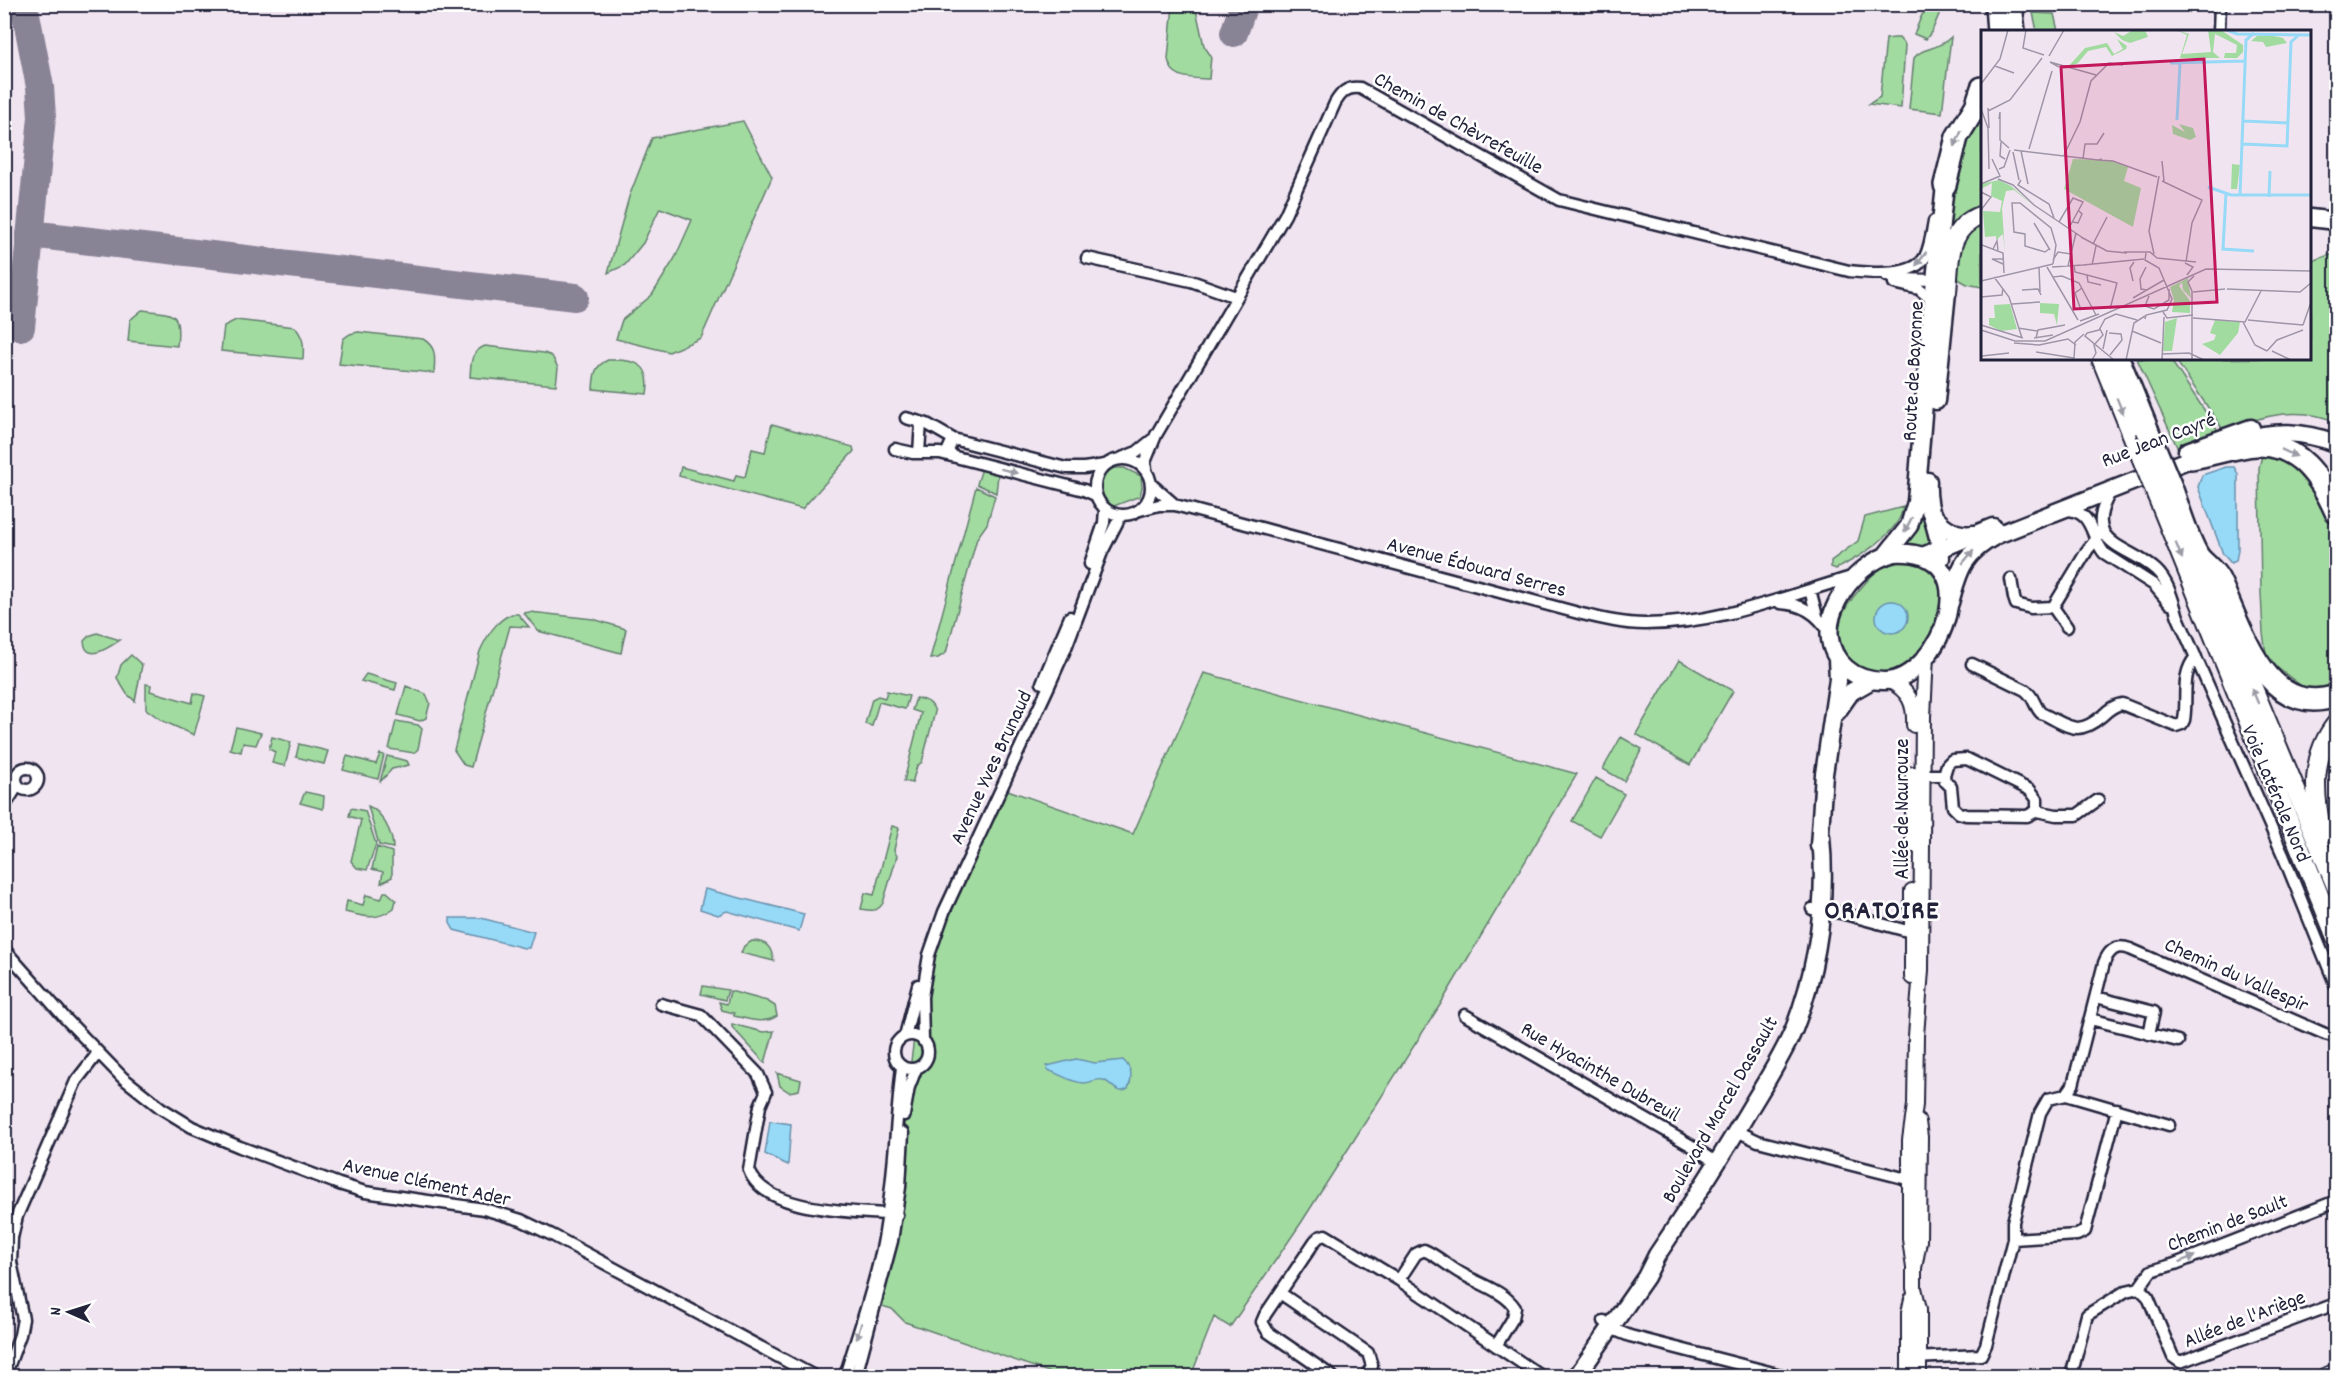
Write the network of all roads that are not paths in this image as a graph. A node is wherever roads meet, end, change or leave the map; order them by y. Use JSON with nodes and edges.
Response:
{"nodes":[{"id":1,"x":1987,"y":4,"type":"edge"},
{"id":2,"x":1995,"y":4,"type":"edge"},
{"id":3,"x":2011,"y":4,"type":"edge"},
{"id":4,"x":2220,"y":4,"type":"edge"},
{"id":5,"x":1990,"y":30,"type":"edge"},
{"id":6,"x":1998,"y":30,"type":"edge"},
{"id":7,"x":2014,"y":30,"type":"edge"},
{"id":8,"x":2219,"y":30,"type":"edge"},
{"id":9,"x":1981,"y":93,"type":"edge"},
{"id":10,"x":1945,"y":185,"type":"junction"},
{"id":11,"x":1981,"y":216,"type":"edge"},
{"id":12,"x":2311,"y":218,"type":"edge"},
{"id":13,"x":2337,"y":222,"type":"edge"},
{"id":14,"x":1124,"y":265,"type":"junction"},
{"id":15,"x":1866,"y":273,"type":"junction"},
{"id":16,"x":1878,"y":273,"type":"junction"},
{"id":17,"x":1938,"y":291,"type":"junction"},
{"id":18,"x":1236,"y":297,"type":"junction"},
{"id":19,"x":2102,"y":360,"type":"edge"},
{"id":20,"x":2119,"y":360,"type":"edge"},
{"id":21,"x":906,"y":418,"type":"dead end"},
{"id":22,"x":921,"y":422,"type":"junction"},
{"id":23,"x":2337,"y":433,"type":"edge"},
{"id":24,"x":1156,"y":435,"type":"junction"},
{"id":25,"x":948,"y":437,"type":"junction"},
{"id":26,"x":2337,"y":443,"type":"edge"},
{"id":27,"x":895,"y":449,"type":"dead end"},
{"id":28,"x":919,"y":453,"type":"junction"},
{"id":29,"x":940,"y":453,"type":"junction"},
{"id":30,"x":953,"y":456,"type":"junction"},
{"id":31,"x":1122,"y":458,"type":"junction"},
{"id":32,"x":2191,"y":458,"type":"junction"},
{"id":33,"x":1105,"y":465,"type":"junction"},
{"id":34,"x":1146,"y":469,"type":"junction"},
{"id":35,"x":1151,"y":484,"type":"junction"},
{"id":36,"x":2111,"y":490,"type":"junction"},
{"id":37,"x":2164,"y":492,"type":"junction"},
{"id":38,"x":1095,"y":495,"type":"junction"},
{"id":39,"x":1175,"y":505,"type":"junction"},
{"id":40,"x":1105,"y":509,"type":"junction"},
{"id":41,"x":1929,"y":509,"type":"junction"},
{"id":42,"x":1140,"y":510,"type":"junction"},
{"id":43,"x":2057,"y":511,"type":"junction"},
{"id":44,"x":2337,"y":512,"type":"edge"},
{"id":45,"x":1121,"y":515,"type":"junction"},
{"id":46,"x":2005,"y":527,"type":"junction"},
{"id":47,"x":1977,"y":534,"type":"junction"},
{"id":48,"x":2099,"y":535,"type":"junction"},
{"id":49,"x":1941,"y":548,"type":"junction"},
{"id":50,"x":1886,"y":555,"type":"junction"},
{"id":51,"x":2198,"y":555,"type":"junction"},
{"id":52,"x":1923,"y":556,"type":"junction"},
{"id":53,"x":1942,"y":571,"type":"junction"},
{"id":54,"x":1857,"y":575,"type":"junction"},
{"id":55,"x":2011,"y":579,"type":"dead end"},
{"id":56,"x":1810,"y":590,"type":"junction"},
{"id":57,"x":1773,"y":602,"type":"junction"},
{"id":58,"x":1950,"y":603,"type":"junction"},
{"id":59,"x":2053,"y":607,"type":"junction"},
{"id":60,"x":1817,"y":616,"type":"junction"},
{"id":61,"x":2067,"y":627,"type":"dead end"},
{"id":62,"x":1829,"y":632,"type":"junction"},
{"id":63,"x":1926,"y":656,"type":"junction"},
{"id":64,"x":2196,"y":657,"type":"junction"},
{"id":65,"x":1837,"y":659,"type":"junction"},
{"id":66,"x":1972,"y":664,"type":"dead end"},
{"id":67,"x":1872,"y":680,"type":"junction"},
{"id":68,"x":1890,"y":681,"type":"junction"},
{"id":69,"x":2337,"y":696,"type":"edge"},
{"id":70,"x":1833,"y":718,"type":"junction"},
{"id":71,"x":2337,"y":724,"type":"edge"},
{"id":72,"x":1918,"y":775,"type":"junction"},
{"id":73,"x":1944,"y":775,"type":"junction"},
{"id":74,"x":18,"y":785,"type":"dead end"},
{"id":75,"x":2098,"y":800,"type":"dead end"},
{"id":76,"x":4,"y":807,"type":"edge"},
{"id":77,"x":2037,"y":811,"type":"junction"},
{"id":78,"x":2329,"y":866,"type":"junction"},
{"id":79,"x":2337,"y":886,"type":"edge"},
{"id":80,"x":1817,"y":909,"type":"junction"},
{"id":81,"x":1916,"y":936,"type":"junction"},
{"id":82,"x":2337,"y":937,"type":"edge"},
{"id":83,"x":4,"y":949,"type":"edge"},
{"id":84,"x":2337,"y":986,"type":"edge"},
{"id":85,"x":2096,"y":997,"type":"junction"},
{"id":86,"x":661,"y":1004,"type":"dead end"},
{"id":87,"x":1465,"y":1015,"type":"dead end"},
{"id":88,"x":2090,"y":1019,"type":"junction"},
{"id":89,"x":2149,"y":1034,"type":"junction"},
{"id":90,"x":905,"y":1036,"type":"junction"},
{"id":91,"x":2337,"y":1037,"type":"edge"},
{"id":92,"x":923,"y":1041,"type":"junction"},
{"id":93,"x":2178,"y":1041,"type":"dead end"},
{"id":94,"x":98,"y":1053,"type":"junction"},
{"id":95,"x":902,"y":1067,"type":"junction"},
{"id":96,"x":916,"y":1069,"type":"junction"},
{"id":97,"x":2066,"y":1095,"type":"junction"},
{"id":98,"x":2117,"y":1109,"type":"junction"},
{"id":99,"x":2169,"y":1125,"type":"dead end"},
{"id":100,"x":1737,"y":1131,"type":"junction"},
{"id":101,"x":1717,"y":1163,"type":"junction"},
{"id":102,"x":1915,"y":1181,"type":"junction"},
{"id":103,"x":2337,"y":1201,"type":"edge"},
{"id":104,"x":892,"y":1215,"type":"junction"},
{"id":105,"x":2013,"y":1239,"type":"junction"},
{"id":106,"x":1399,"y":1280,"type":"junction"},
{"id":107,"x":2139,"y":1288,"type":"junction"},
{"id":108,"x":1280,"y":1293,"type":"junction"},
{"id":109,"x":2337,"y":1306,"type":"edge"},
{"id":110,"x":1608,"y":1324,"type":"junction"},
{"id":111,"x":1496,"y":1346,"type":"junction"},
{"id":112,"x":1914,"y":1358,"type":"junction"},
{"id":113,"x":2337,"y":1371,"type":"edge"},
{"id":114,"x":2068,"y":1376,"type":"edge"},
{"id":115,"x":5,"y":1377,"type":"edge"},
{"id":116,"x":814,"y":1377,"type":"edge"},
{"id":117,"x":845,"y":1377,"type":"edge"},
{"id":118,"x":856,"y":1377,"type":"edge"},
{"id":119,"x":1332,"y":1377,"type":"edge"},
{"id":120,"x":1366,"y":1377,"type":"edge"},
{"id":121,"x":1541,"y":1377,"type":"edge"},
{"id":122,"x":1564,"y":1377,"type":"edge"},
{"id":123,"x":1577,"y":1377,"type":"edge"},
{"id":124,"x":1785,"y":1377,"type":"edge"},
{"id":125,"x":1909,"y":1377,"type":"edge"},
{"id":126,"x":1919,"y":1377,"type":"edge"},
{"id":127,"x":2324,"y":1377,"type":"edge"}],
"edges":[{"from":1,"to":5,"type":"highway"},
{"from":2,"to":6,"type":"highway"},
{"from":3,"to":7,"type":"highway"},
{"from":4,"to":8,"type":"street"},
{"from":9,"to":10,"type":"highway","one_way":true},
{"from":10,"to":16,"type":"street","name":"Chemin de Chèvrefeuille","one_way":true},
{"from":10,"to":17,"type":"main road","name":"Route de Bayonne"},
{"from":11,"to":17,"type":"highway"},
{"from":12,"to":13,"type":"main road"},
{"from":14,"to":14,"type":"street"},
{"from":14,"to":18,"type":"street"},
{"from":15,"to":16,"type":"street","name":"Chemin de Chèvrefeuille"},
{"from":15,"to":17,"type":"street","name":"Chemin de Chèvrefeuille"},
{"from":15,"to":18,"type":"street","name":"Chemin de Chèvrefeuille"},
{"from":16,"to":17,"type":"street","name":"Chemin de Chèvrefeuille"},
{"from":17,"to":41,"type":"main road","name":"Route de Bayonne"},
{"from":17,"to":50,"type":"main road","name":"Route de Bayonne","one_way":true},
{"from":18,"to":24,"type":"street","name":"Chemin de Chèvrefeuille"},
{"from":19,"to":37,"type":"highway","one_way":true,"bridge":true},
{"from":20,"to":37,"type":"highway","bridge":true},
{"from":21,"to":22,"type":"street"},
{"from":22,"to":25,"type":"street"},
{"from":22,"to":28,"type":"street"},
{"from":23,"to":46,"type":"main road","name":"Rue Jean Cayré"},
{"from":24,"to":31,"type":"street","name":"Chemin de Chèvrefeuille"},
{"from":24,"to":34,"type":"street","name":"Chemin de Chèvrefeuille"},
{"from":25,"to":29,"type":"street"},
{"from":25,"to":30,"type":"street"},
{"from":25,"to":33,"type":"street"},
{"from":26,"to":32,"type":"main road","name":"Rue Jean Cayré"},
{"from":27,"to":28,"type":"street"},
{"from":28,"to":29,"type":"street"},
{"from":29,"to":30,"type":"street"},
{"from":30,"to":38,"type":"street","one_way":true},
{"from":31,"to":33,"type":"street"},
{"from":31,"to":34,"type":"street"},
{"from":32,"to":36,"type":"main road","name":"Rue Jean Cayré"},
{"from":32,"to":44,"type":"highway","one_way":true},
{"from":33,"to":38,"type":"street"},
{"from":34,"to":35,"type":"street"},
{"from":35,"to":39,"type":"street","name":"Avenue Édouard Serres"},
{"from":35,"to":42,"type":"street"},
{"from":36,"to":43,"type":"main road","name":"Rue Jean Cayré"},
{"from":36,"to":48,"type":"street"},
{"from":37,"to":51,"type":"highway"},
{"from":37,"to":82,"type":"highway","one_way":true},
{"from":38,"to":40,"type":"street"},
{"from":39,"to":42,"type":"street","name":"Avenue Édouard Serres"},
{"from":39,"to":57,"type":"street","name":"Avenue Édouard Serres"},
{"from":40,"to":45,"type":"street"},
{"from":40,"to":90,"type":"street","name":"Avenue Yves Brunaud"},
{"from":41,"to":47,"type":"main road"},
{"from":41,"to":49,"type":"main road","name":"Route de Bayonne"},
{"from":42,"to":45,"type":"street"},
{"from":43,"to":46,"type":"main road","name":"Rue Jean Cayré"},
{"from":43,"to":48,"type":"street","name":"Voie Latérale Nord"},
{"from":45,"to":92,"type":"street","name":"Avenue Yves Brunaud"},
{"from":46,"to":47,"type":"main road"},
{"from":58,"to":46,"type":"main road","one_way":true},
{"from":47,"to":49,"type":"main road"},
{"from":48,"to":59,"type":"street"},
{"from":48,"to":64,"type":"street","name":"Voie Latérale Nord"},
{"from":49,"to":52,"type":"main road"},
{"from":49,"to":53,"type":"main road","name":"Route de Bayonne"},
{"from":50,"to":52,"type":"main road"},
{"from":50,"to":54,"type":"main road"},
{"from":51,"to":69,"type":"highway"},
{"from":78,"to":51,"type":"highway","one_way":true},
{"from":52,"to":53,"type":"main road"},
{"from":53,"to":58,"type":"main road"},
{"from":54,"to":56,"type":"street","name":"Avenue Édouard Serres"},
{"from":54,"to":62,"type":"main road"},
{"from":55,"to":59,"type":"street"},
{"from":56,"to":57,"type":"street","name":"Avenue Édouard Serres"},
{"from":56,"to":60,"type":"street","name":"Avenue Édouard Serres"},
{"from":57,"to":60,"type":"street","name":"Avenue Édouard Serres"},
{"from":58,"to":63,"type":"main road"},
{"from":59,"to":61,"type":"street"},
{"from":60,"to":62,"type":"street","name":"Avenue Édouard Serres"},
{"from":62,"to":65,"type":"main road"},
{"from":63,"to":68,"type":"main road"},
{"from":63,"to":72,"type":"street","name":"Allée de Naurouze"},
{"from":64,"to":66,"type":"street"},
{"from":64,"to":84,"type":"street","name":"Voie Latérale Nord"},
{"from":65,"to":67,"type":"main road"},
{"from":65,"to":70,"type":"main road","name":"Boulevard Marcel Dassault"},
{"from":67,"to":68,"type":"main road"},
{"from":67,"to":70,"type":"main road","name":"Boulevard Marcel Dassault"},
{"from":68,"to":72,"type":"street","name":"Allée de Naurouze"},
{"from":70,"to":80,"type":"main road","name":"Boulevard Marcel Dassault"},
{"from":71,"to":78,"type":"highway"},
{"from":72,"to":73,"type":"street"},
{"from":72,"to":81,"type":"street","name":"Allée de Naurouze"},
{"from":73,"to":77,"type":"street"},
{"from":73,"to":77,"type":"street"},
{"from":74,"to":76,"type":"street"},
{"from":75,"to":77,"type":"street"},
{"from":78,"to":79,"type":"highway"},
{"from":80,"to":81,"type":"street"},
{"from":80,"to":100,"type":"main road","name":"Boulevard Marcel Dassault"},
{"from":81,"to":102,"type":"street","name":"Allée de Naurouze"},
{"from":83,"to":94,"type":"street","name":"Avenue Clément Ader"},
{"from":85,"to":88,"type":"street"},
{"from":85,"to":89,"type":"street"},
{"from":85,"to":91,"type":"street","name":"Chemin du Vallespir"},
{"from":86,"to":104,"type":"street"},
{"from":87,"to":101,"type":"street","name":"Rue Hyacinthe Dubreuil"},
{"from":88,"to":89,"type":"street"},
{"from":88,"to":97,"type":"street"},
{"from":89,"to":93,"type":"street"},
{"from":90,"to":92,"type":"street"},
{"from":90,"to":95,"type":"street"},
{"from":92,"to":96,"type":"street"},
{"from":94,"to":115,"type":"street"},
{"from":94,"to":116,"type":"street","name":"Avenue Clément Ader"},
{"from":95,"to":96,"type":"street"},
{"from":95,"to":104,"type":"street"},
{"from":96,"to":104,"type":"street"},
{"from":97,"to":98,"type":"street"},
{"from":97,"to":105,"type":"street"},
{"from":98,"to":99,"type":"street"},
{"from":98,"to":105,"type":"street"},
{"from":100,"to":101,"type":"main road","name":"Boulevard Marcel Dassault"},
{"from":100,"to":102,"type":"street"},
{"from":101,"to":110,"type":"main road","name":"Boulevard Marcel Dassault"},
{"from":102,"to":112,"type":"street","name":"Allée de Naurouze"},
{"from":107,"to":103,"type":"street","name":"Chemin de Sault","one_way":true},
{"from":104,"to":117,"type":"street","one_way":true},
{"from":104,"to":118,"type":"street"},
{"from":105,"to":112,"type":"street"},
{"from":106,"to":108,"type":"street"},
{"from":106,"to":111,"type":"street"},
{"from":106,"to":111,"type":"street"},
{"from":107,"to":109,"type":"street","name":"Allée de l'Ariège"},
{"from":107,"to":114,"type":"street"},
{"from":108,"to":119,"type":"street"},
{"from":108,"to":120,"type":"street"},
{"from":110,"to":122,"type":"main road","name":"Boulevard Marcel Dassault"},
{"from":110,"to":123,"type":"main road","name":"Boulevard Marcel Dassault"},
{"from":110,"to":124,"type":"street"},
{"from":111,"to":121,"type":"street"},
{"from":112,"to":125,"type":"street"},
{"from":112,"to":126,"type":"street"},
{"from":113,"to":127,"type":"street"}]}
